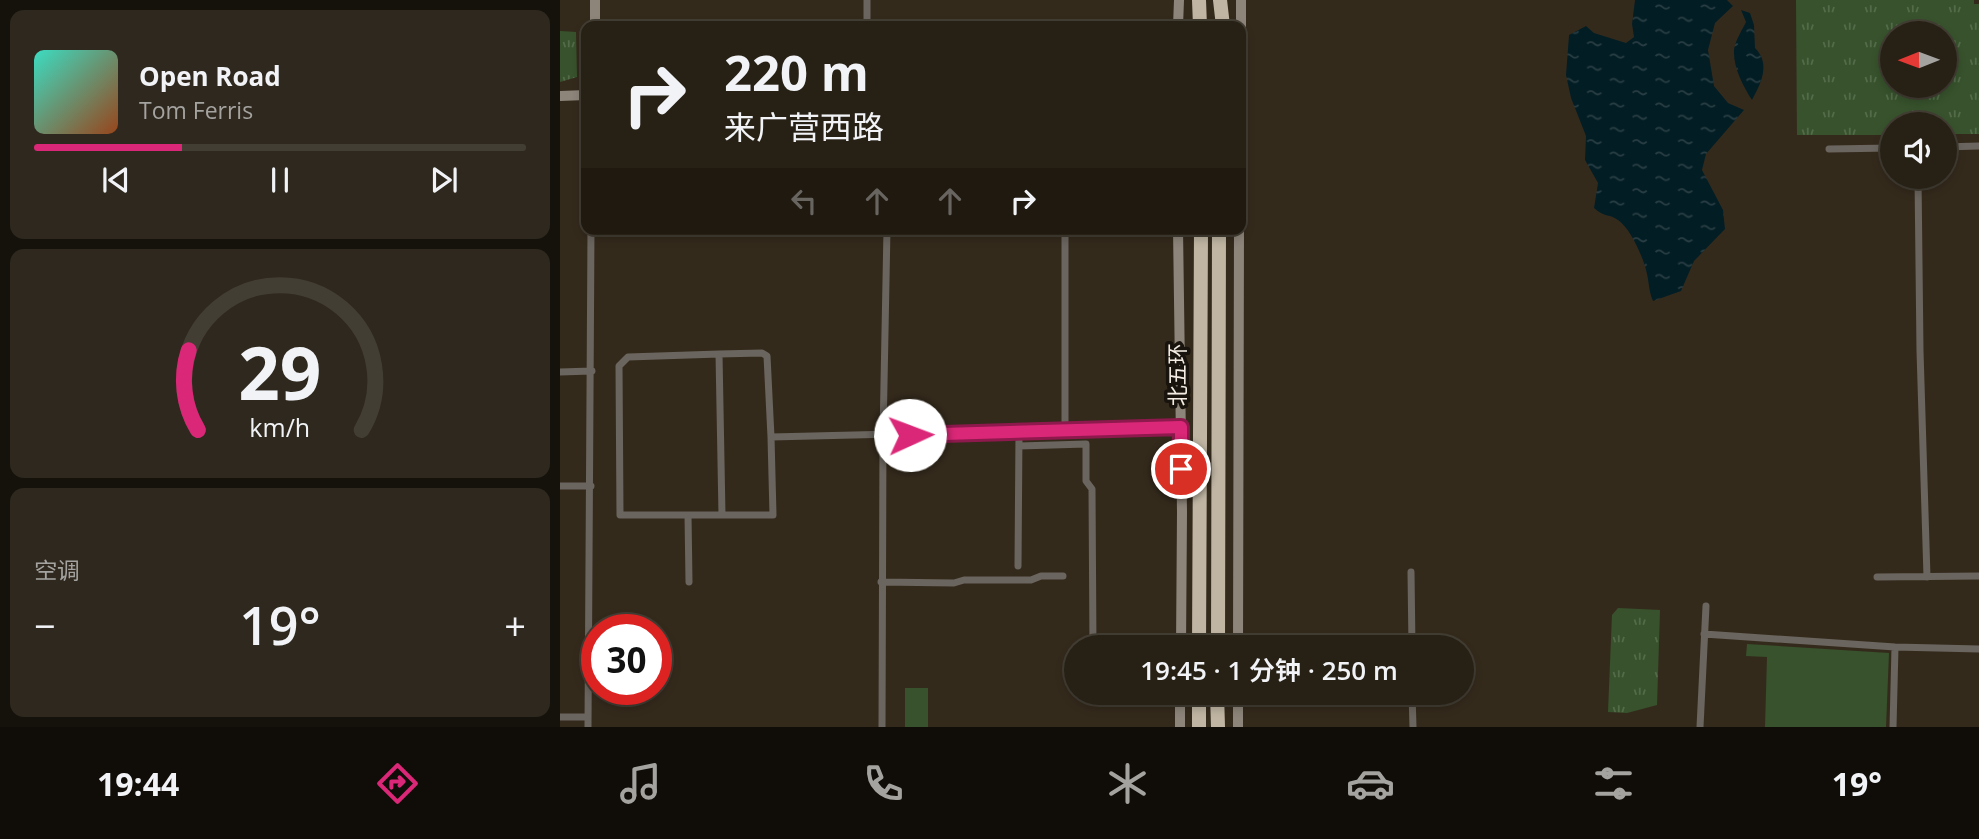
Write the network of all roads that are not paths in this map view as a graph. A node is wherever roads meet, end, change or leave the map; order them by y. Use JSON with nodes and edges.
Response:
{"nodes":[{"id":1,"x":595,"y":0,"type":"edge"},
{"id":2,"x":867,"y":0,"type":"edge"},
{"id":3,"x":1179,"y":0,"type":"edge"},
{"id":4,"x":1199,"y":0,"type":"edge"},
{"id":5,"x":1219,"y":0,"type":"edge"},
{"id":6,"x":1241,"y":0,"type":"edge"},
{"id":7,"x":595,"y":21,"type":"edge"},
{"id":8,"x":867,"y":21,"type":"edge"},
{"id":9,"x":1178,"y":21,"type":"edge"},
{"id":10,"x":1200,"y":21,"type":"edge"},
{"id":11,"x":1221,"y":21,"type":"edge"},
{"id":12,"x":1241,"y":21,"type":"edge"},
{"id":13,"x":581,"y":95,"type":"edge"},
{"id":14,"x":560,"y":96,"type":"edge"},
{"id":15,"x":1957,"y":146,"type":"edge"},
{"id":16,"x":1979,"y":146,"type":"edge"},
{"id":17,"x":1880,"y":148,"type":"edge"},
{"id":18,"x":1829,"y":149,"type":"dead end"},
{"id":19,"x":1918,"y":189,"type":"edge"},
{"id":20,"x":591,"y":235,"type":"edge"},
{"id":21,"x":887,"y":235,"type":"edge"},
{"id":22,"x":1065,"y":235,"type":"edge"},
{"id":23,"x":1178,"y":235,"type":"edge"},
{"id":24,"x":1200,"y":235,"type":"edge"},
{"id":25,"x":1219,"y":235,"type":"edge"},
{"id":26,"x":1239,"y":235,"type":"edge"},
{"id":27,"x":719,"y":354,"type":"junction"},
{"id":28,"x":592,"y":371,"type":"junction"},
{"id":29,"x":560,"y":372,"type":"edge"},
{"id":30,"x":1181,"y":427,"type":"junction"},
{"id":31,"x":1065,"y":430,"type":"junction"},
{"id":32,"x":1086,"y":430,"type":"junction"},
{"id":33,"x":1019,"y":432,"type":"junction"},
{"id":34,"x":883,"y":435,"type":"junction"},
{"id":35,"x":771,"y":437,"type":"junction"},
{"id":36,"x":1086,"y":444,"type":"junction"},
{"id":37,"x":1019,"y":446,"type":"junction"},
{"id":38,"x":560,"y":486,"type":"edge"},
{"id":39,"x":590,"y":486,"type":"junction"},
{"id":40,"x":688,"y":515,"type":"junction"},
{"id":41,"x":722,"y":515,"type":"junction"},
{"id":42,"x":1018,"y":566,"type":"dead end"},
{"id":43,"x":1411,"y":572,"type":"dead end"},
{"id":44,"x":1063,"y":576,"type":"dead end"},
{"id":45,"x":1979,"y":576,"type":"edge"},
{"id":46,"x":1877,"y":577,"type":"dead end"},
{"id":47,"x":1927,"y":577,"type":"junction"},
{"id":48,"x":689,"y":582,"type":"dead end"},
{"id":49,"x":881,"y":582,"type":"junction"},
{"id":50,"x":1706,"y":606,"type":"dead end"},
{"id":51,"x":1704,"y":634,"type":"junction"},
{"id":52,"x":1093,"y":635,"type":"edge"},
{"id":53,"x":1181,"y":635,"type":"edge"},
{"id":54,"x":1199,"y":635,"type":"edge"},
{"id":55,"x":1218,"y":635,"type":"edge"},
{"id":56,"x":1238,"y":635,"type":"edge"},
{"id":57,"x":1412,"y":635,"type":"edge"},
{"id":58,"x":1895,"y":647,"type":"junction"},
{"id":59,"x":1979,"y":649,"type":"edge"},
{"id":60,"x":1180,"y":705,"type":"edge"},
{"id":61,"x":1199,"y":705,"type":"edge"},
{"id":62,"x":1217,"y":705,"type":"edge"},
{"id":63,"x":1238,"y":705,"type":"edge"},
{"id":64,"x":1412,"y":705,"type":"edge"},
{"id":65,"x":560,"y":717,"type":"edge"},
{"id":66,"x":588,"y":717,"type":"junction"},
{"id":67,"x":588,"y":727,"type":"edge"},
{"id":68,"x":882,"y":727,"type":"edge"},
{"id":69,"x":1180,"y":727,"type":"edge"},
{"id":70,"x":1199,"y":727,"type":"edge"},
{"id":71,"x":1218,"y":727,"type":"edge"},
{"id":72,"x":1238,"y":727,"type":"edge"},
{"id":73,"x":1413,"y":727,"type":"edge"},
{"id":74,"x":1700,"y":727,"type":"edge"},
{"id":75,"x":1893,"y":727,"type":"edge"}],
"edges":[{"from":1,"to":7,"type":"street"},
{"from":2,"to":8,"type":"street"},
{"from":3,"to":9,"type":"street"},
{"from":4,"to":10,"type":"highway"},
{"from":5,"to":11,"type":"highway"},
{"from":6,"to":12,"type":"street"},
{"from":13,"to":14,"type":"street"},
{"from":15,"to":16,"type":"street"},
{"from":17,"to":18,"type":"street"},
{"from":19,"to":47,"type":"street"},
{"from":20,"to":28,"type":"street"},
{"from":21,"to":34,"type":"street"},
{"from":22,"to":31,"type":"street"},
{"from":23,"to":30,"type":"street"},
{"from":24,"to":54,"type":"highway","name":"北五环"},
{"from":25,"to":55,"type":"highway","name":"北五环"},
{"from":26,"to":56,"type":"street"},
{"from":27,"to":35,"type":"street"},
{"from":27,"to":40,"type":"street"},
{"from":27,"to":41,"type":"street"},
{"from":28,"to":29,"type":"street"},
{"from":28,"to":39,"type":"street"},
{"from":30,"to":32,"type":"street"},
{"from":30,"to":53,"type":"street"},
{"from":31,"to":32,"type":"street"},
{"from":31,"to":33,"type":"street"},
{"from":32,"to":36,"type":"street"},
{"from":33,"to":34,"type":"street"},
{"from":33,"to":37,"type":"street"},
{"from":34,"to":35,"type":"street"},
{"from":34,"to":49,"type":"street"},
{"from":35,"to":41,"type":"street"},
{"from":36,"to":37,"type":"street"},
{"from":36,"to":52,"type":"street"},
{"from":37,"to":42,"type":"street"},
{"from":38,"to":39,"type":"street"},
{"from":39,"to":66,"type":"street"},
{"from":40,"to":41,"type":"street"},
{"from":40,"to":48,"type":"street"},
{"from":43,"to":57,"type":"street"},
{"from":44,"to":49,"type":"street"},
{"from":45,"to":47,"type":"street"},
{"from":46,"to":47,"type":"street"},
{"from":49,"to":68,"type":"street"},
{"from":50,"to":51,"type":"street"},
{"from":51,"to":58,"type":"street"},
{"from":51,"to":74,"type":"street"},
{"from":58,"to":59,"type":"street"},
{"from":58,"to":75,"type":"street"},
{"from":60,"to":69,"type":"street"},
{"from":61,"to":70,"type":"highway"},
{"from":62,"to":71,"type":"highway"},
{"from":63,"to":72,"type":"street"},
{"from":64,"to":73,"type":"street"},
{"from":65,"to":66,"type":"street"},
{"from":66,"to":67,"type":"street"}]}
